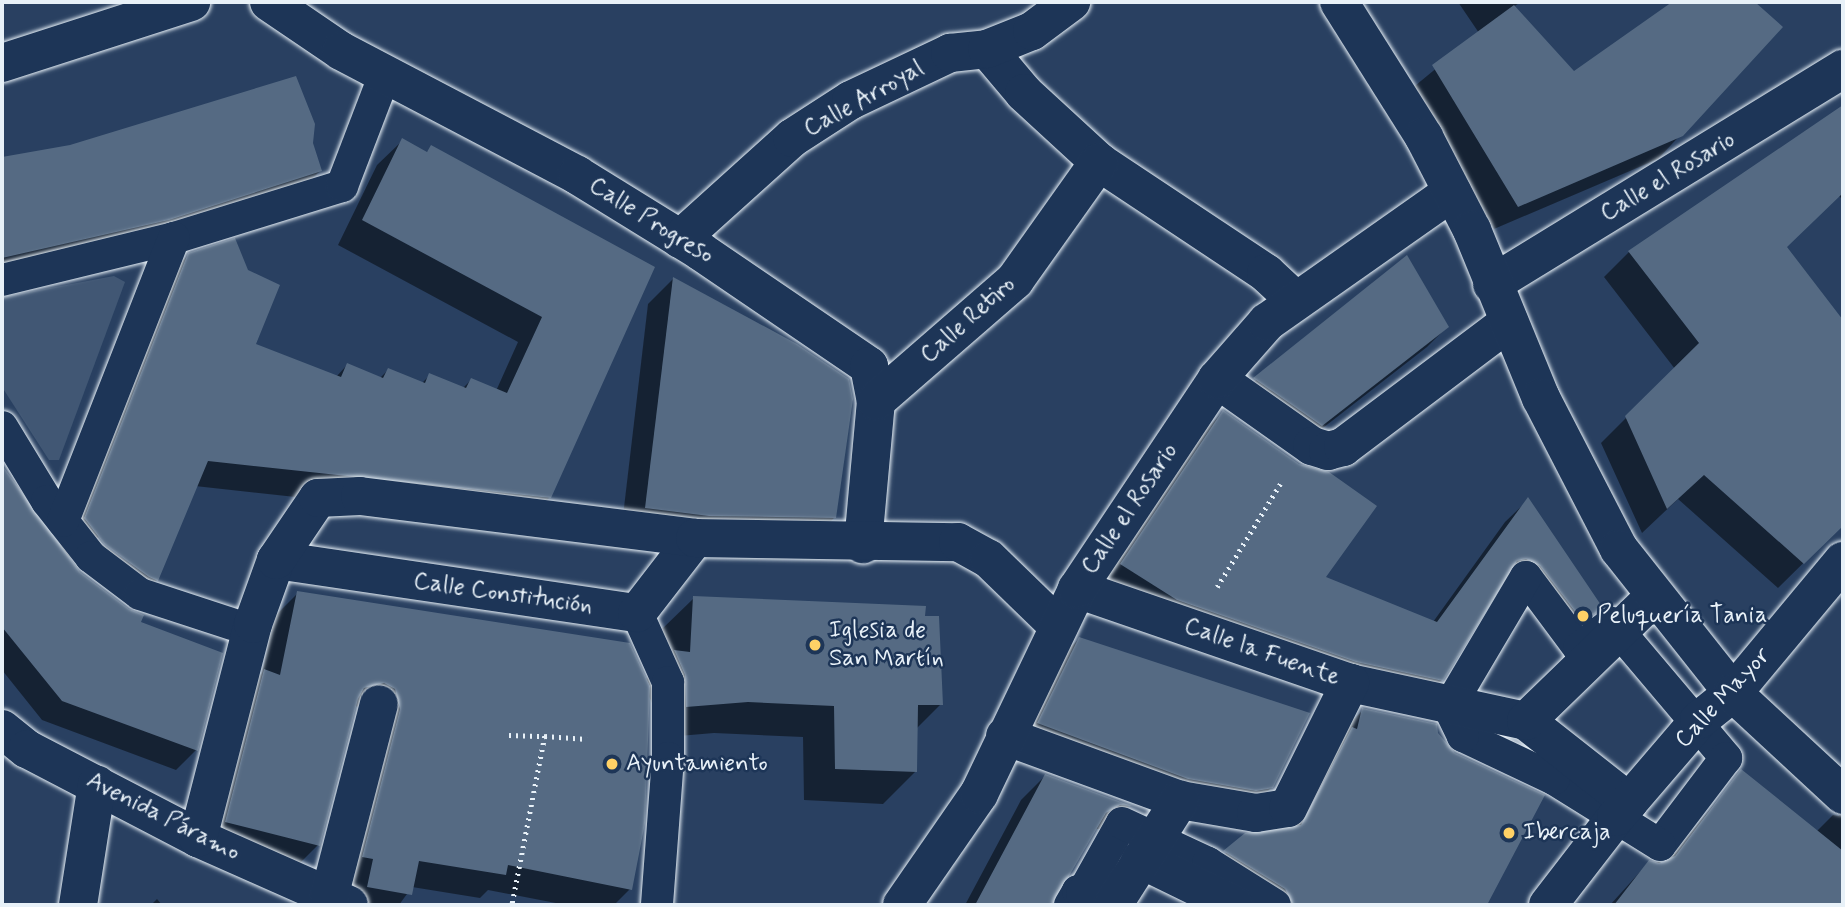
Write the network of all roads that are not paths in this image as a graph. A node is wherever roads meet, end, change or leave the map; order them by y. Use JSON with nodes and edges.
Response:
{"nodes":[{"id":1,"x":191,"y":2,"type":"edge"},
{"id":2,"x":269,"y":2,"type":"edge"},
{"id":3,"x":1071,"y":2,"type":"edge"},
{"id":4,"x":1339,"y":2,"type":"edge"},
{"id":5,"x":987,"y":49,"type":"junction"},
{"id":6,"x":2,"y":63,"type":"edge"},
{"id":7,"x":1843,"y":69,"type":"edge"},
{"id":8,"x":385,"y":74,"type":"junction"},
{"id":9,"x":1099,"y":162,"type":"junction"},
{"id":10,"x":1452,"y":192,"type":"junction"},
{"id":11,"x":174,"y":238,"type":"junction"},
{"id":12,"x":680,"y":239,"type":"junction"},
{"id":13,"x":2,"y":280,"type":"edge"},
{"id":14,"x":1492,"y":284,"type":"junction"},
{"id":15,"x":1296,"y":301,"type":"junction"},
{"id":16,"x":1509,"y":322,"type":"junction"},
{"id":17,"x":1217,"y":379,"type":"junction"},
{"id":18,"x":876,"y":401,"type":"junction"},
{"id":19,"x":2,"y":426,"type":"edge"},
{"id":20,"x":63,"y":521,"type":"junction"},
{"id":21,"x":695,"y":538,"type":"junction"},
{"id":22,"x":863,"y":544,"type":"junction"},
{"id":23,"x":276,"y":560,"type":"junction"},
{"id":24,"x":1843,"y":561,"type":"edge"},
{"id":25,"x":1077,"y":589,"type":"junction"},
{"id":26,"x":1654,"y":597,"type":"junction"},
{"id":27,"x":637,"y":613,"type":"junction"},
{"id":28,"x":232,"y":624,"type":"dead end"},
{"id":29,"x":1058,"y":626,"type":"junction"},
{"id":30,"x":1619,"y":632,"type":"junction"},
{"id":31,"x":1350,"y":683,"type":"junction"},
{"id":32,"x":1733,"y":693,"type":"junction"},
{"id":33,"x":379,"y":704,"type":"dead end"},
{"id":34,"x":1449,"y":708,"type":"junction"},
{"id":35,"x":1699,"y":720,"type":"junction"},
{"id":36,"x":1527,"y":721,"type":"junction"},
{"id":37,"x":2,"y":729,"type":"edge"},
{"id":38,"x":1005,"y":736,"type":"junction"},
{"id":39,"x":97,"y":784,"type":"junction"},
{"id":40,"x":1843,"y":795,"type":"edge"},
{"id":41,"x":1180,"y":800,"type":"junction"},
{"id":42,"x":1623,"y":809,"type":"junction"},
{"id":43,"x":198,"y":838,"type":"junction"},
{"id":44,"x":1146,"y":849,"type":"junction"},
{"id":45,"x":339,"y":901,"type":"edge"},
{"id":46,"x":78,"y":905,"type":"edge"},
{"id":47,"x":657,"y":905,"type":"edge"},
{"id":48,"x":902,"y":905,"type":"edge"},
{"id":49,"x":1070,"y":905,"type":"edge"},
{"id":50,"x":1113,"y":905,"type":"edge"},
{"id":51,"x":1234,"y":905,"type":"edge"},
{"id":52,"x":1275,"y":905,"type":"edge"},
{"id":53,"x":1548,"y":905,"type":"edge"}],
"edges":[{"from":1,"to":6,"type":"street"},
{"from":2,"to":8,"type":"street","name":"Calle Progreso"},
{"from":3,"to":5,"type":"street","name":"Calle Arroyal"},
{"from":4,"to":10,"type":"street"},
{"from":5,"to":9,"type":"street"},
{"from":5,"to":12,"type":"street","name":"Calle Arroyal"},
{"from":7,"to":14,"type":"street","name":"Calle el Rosario"},
{"from":8,"to":11,"type":"street"},
{"from":8,"to":12,"type":"street","name":"Calle Progreso"},
{"from":9,"to":15,"type":"street"},
{"from":9,"to":18,"type":"street","name":"Calle Retiro"},
{"from":10,"to":14,"type":"street"},
{"from":10,"to":15,"type":"street","name":"Calle el Rosario"},
{"from":11,"to":13,"type":"street"},
{"from":11,"to":20,"type":"street"},
{"from":12,"to":18,"type":"street","name":"Calle Progreso"},
{"from":14,"to":16,"type":"street"},
{"from":15,"to":17,"type":"street","name":"Calle el Rosario"},
{"from":16,"to":17,"type":"street"},
{"from":16,"to":26,"type":"street"},
{"from":17,"to":25,"type":"street","name":"Calle el Rosario"},
{"from":18,"to":22,"type":"street","name":"Calle Progreso"},
{"from":19,"to":20,"type":"street"},
{"from":20,"to":28,"type":"street"},
{"from":21,"to":22,"type":"street"},
{"from":21,"to":23,"type":"street"},
{"from":21,"to":27,"type":"street"},
{"from":22,"to":29,"type":"street"},
{"from":23,"to":27,"type":"street","name":"Calle Constitución"},
{"from":23,"to":43,"type":"street"},
{"from":24,"to":32,"type":"street","name":"Calle Mayor"},
{"from":25,"to":29,"type":"street","name":"Calle el Rosario"},
{"from":25,"to":31,"type":"street","name":"Calle la Fuente"},
{"from":26,"to":30,"type":"street"},
{"from":26,"to":32,"type":"street"},
{"from":27,"to":47,"type":"street"},
{"from":29,"to":38,"type":"street","name":"Calle el Rosario"},
{"from":30,"to":34,"type":"street"},
{"from":30,"to":35,"type":"street"},
{"from":30,"to":36,"type":"street"},
{"from":31,"to":34,"type":"street","name":"Calle la Fuente"},
{"from":31,"to":41,"type":"street"},
{"from":32,"to":35,"type":"street","name":"Calle Mayor"},
{"from":32,"to":40,"type":"street"},
{"from":33,"to":45,"type":"street","name":"Avenida Páramo"},
{"from":34,"to":36,"type":"street","name":"Calle la Fuente"},
{"from":34,"to":42,"type":"street"},
{"from":35,"to":42,"type":"street","name":"Calle Mayor"},
{"from":35,"to":42,"type":"street"},
{"from":36,"to":42,"type":"street"},
{"from":37,"to":39,"type":"street","name":"Avenida Páramo"},
{"from":38,"to":41,"type":"street"},
{"from":38,"to":48,"type":"street","name":"Calle el Rosario"},
{"from":39,"to":43,"type":"street","name":"Avenida Páramo"},
{"from":39,"to":46,"type":"street"},
{"from":41,"to":44,"type":"street"},
{"from":42,"to":53,"type":"street","name":"Calle Mayor"},
{"from":43,"to":45,"type":"street","name":"Avenida Páramo"},
{"from":44,"to":49,"type":"street"},
{"from":44,"to":50,"type":"street"},
{"from":44,"to":51,"type":"street"},
{"from":44,"to":52,"type":"street"}]}
